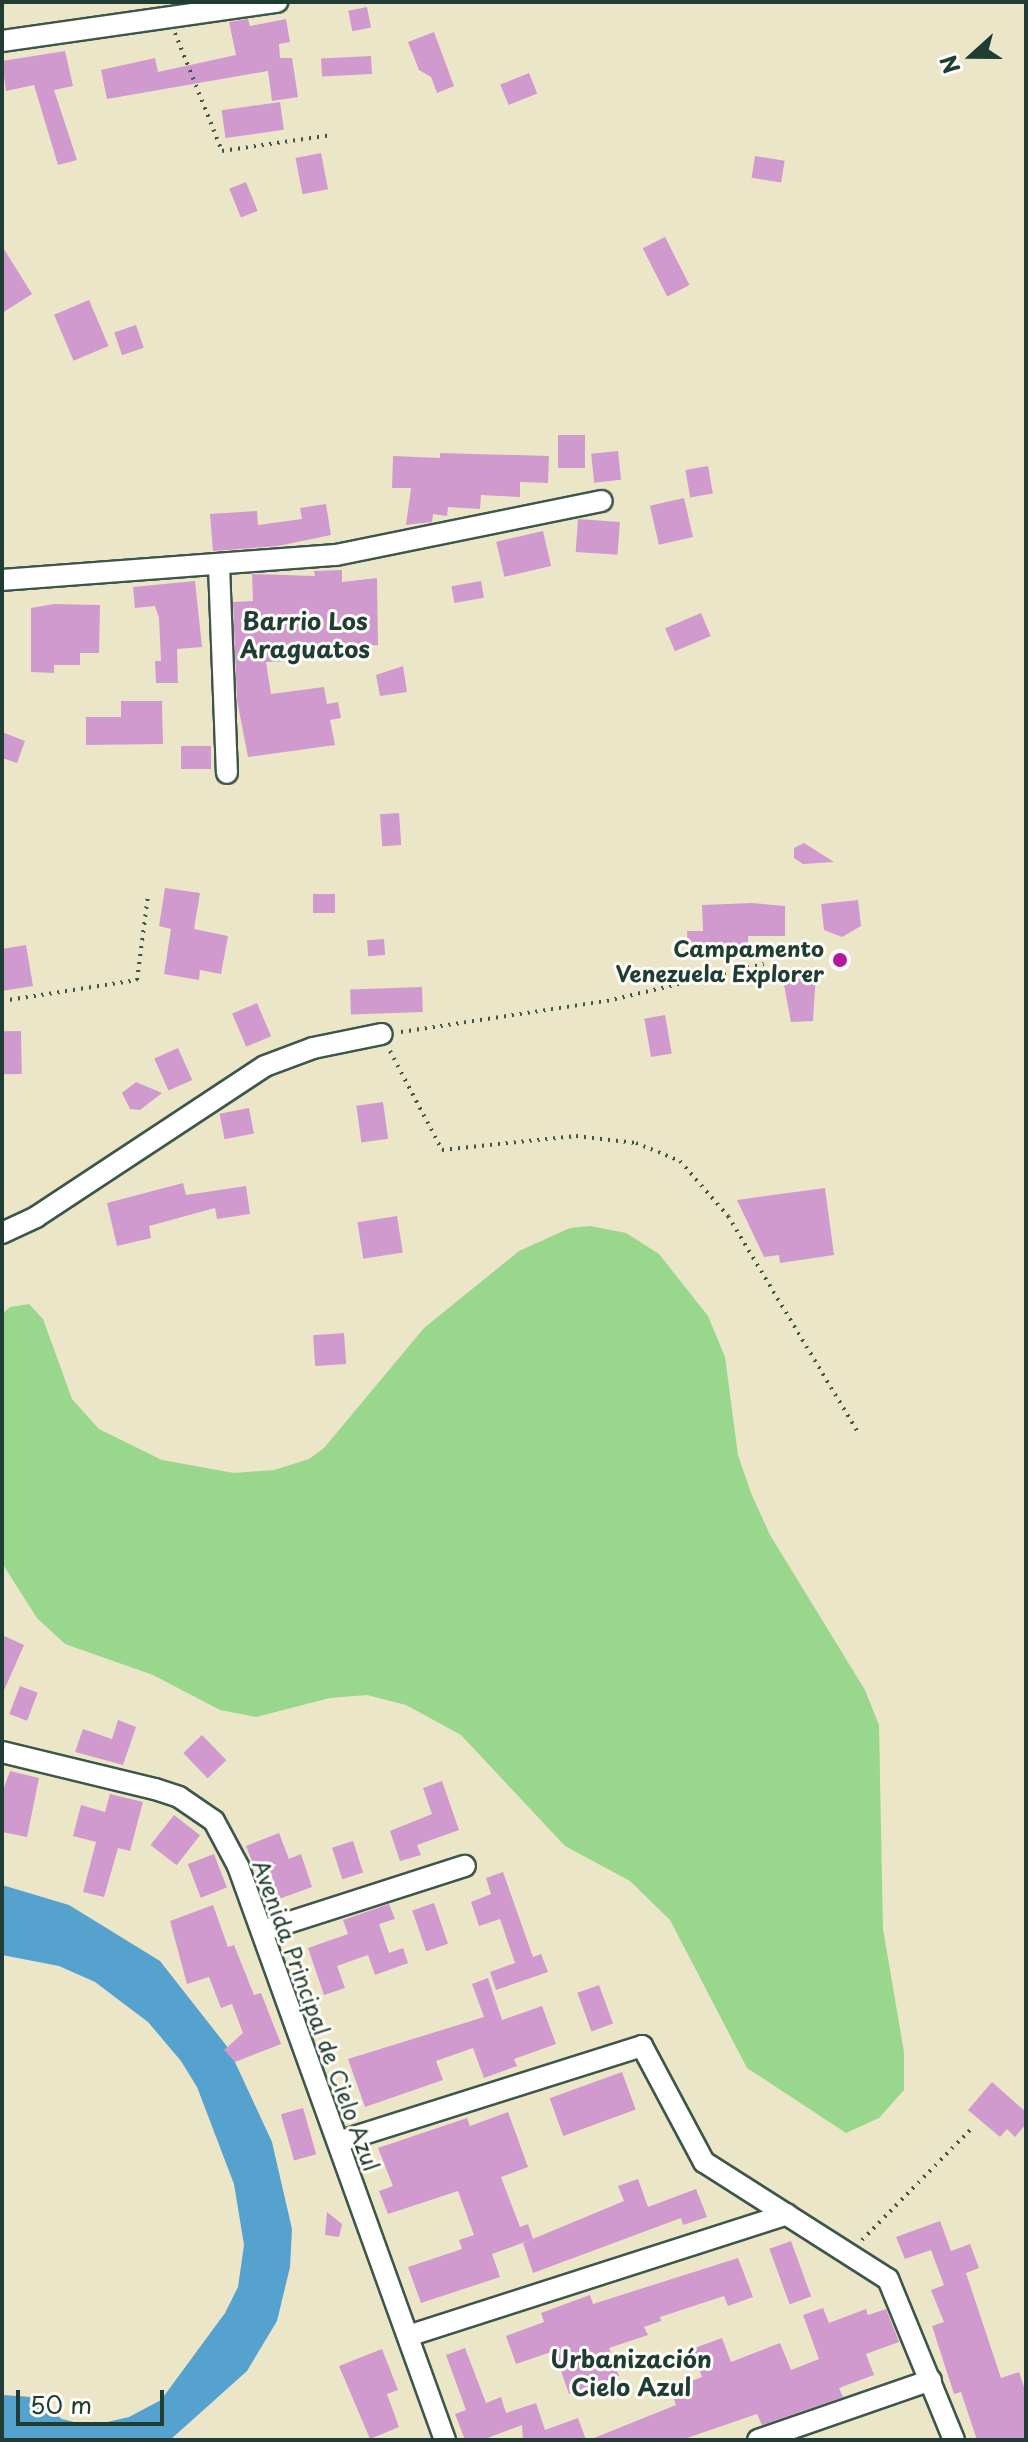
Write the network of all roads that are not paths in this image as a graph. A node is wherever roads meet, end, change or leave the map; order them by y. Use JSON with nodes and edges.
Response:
{"nodes":[{"id":1,"x":277,"y":2,"type":"edge"},
{"id":2,"x":2,"y":41,"type":"edge"},
{"id":3,"x":602,"y":501,"type":"dead end"},
{"id":4,"x":219,"y":566,"type":"junction"},
{"id":5,"x":2,"y":580,"type":"edge"},
{"id":6,"x":227,"y":773,"type":"dead end"},
{"id":7,"x":382,"y":1034,"type":"road end"},
{"id":8,"x":2,"y":1233,"type":"edge"},
{"id":9,"x":2,"y":1752,"type":"edge"},
{"id":10,"x":465,"y":1866,"type":"dead end"},
{"id":11,"x":262,"y":1931,"type":"junction"},
{"id":12,"x":338,"y":2142,"type":"junction"},
{"id":13,"x":787,"y":2214,"type":"junction"},
{"id":14,"x":408,"y":2336,"type":"junction"},
{"id":15,"x":931,"y":2380,"type":"junction"},
{"id":16,"x":445,"y":2440,"type":"edge"},
{"id":17,"x":758,"y":2440,"type":"edge"},
{"id":18,"x":954,"y":2440,"type":"edge"}],
"edges":[{"from":1,"to":2,"type":"street"},
{"from":3,"to":4,"type":"street"},
{"from":4,"to":5,"type":"street"},
{"from":4,"to":6,"type":"street"},
{"from":7,"to":8,"type":"street"},
{"from":9,"to":11,"type":"street","name":"Avenida Principal de Cielo Azul"},
{"from":10,"to":11,"type":"street"},
{"from":11,"to":12,"type":"street","name":"Avenida Principal de Cielo Azul"},
{"from":12,"to":13,"type":"street"},
{"from":12,"to":14,"type":"street","name":"Avenida Principal de Cielo Azul"},
{"from":13,"to":14,"type":"street"},
{"from":13,"to":15,"type":"street"},
{"from":14,"to":16,"type":"street","name":"Avenida Principal de Cielo Azul"},
{"from":15,"to":17,"type":"street"},
{"from":15,"to":18,"type":"street"}]}
